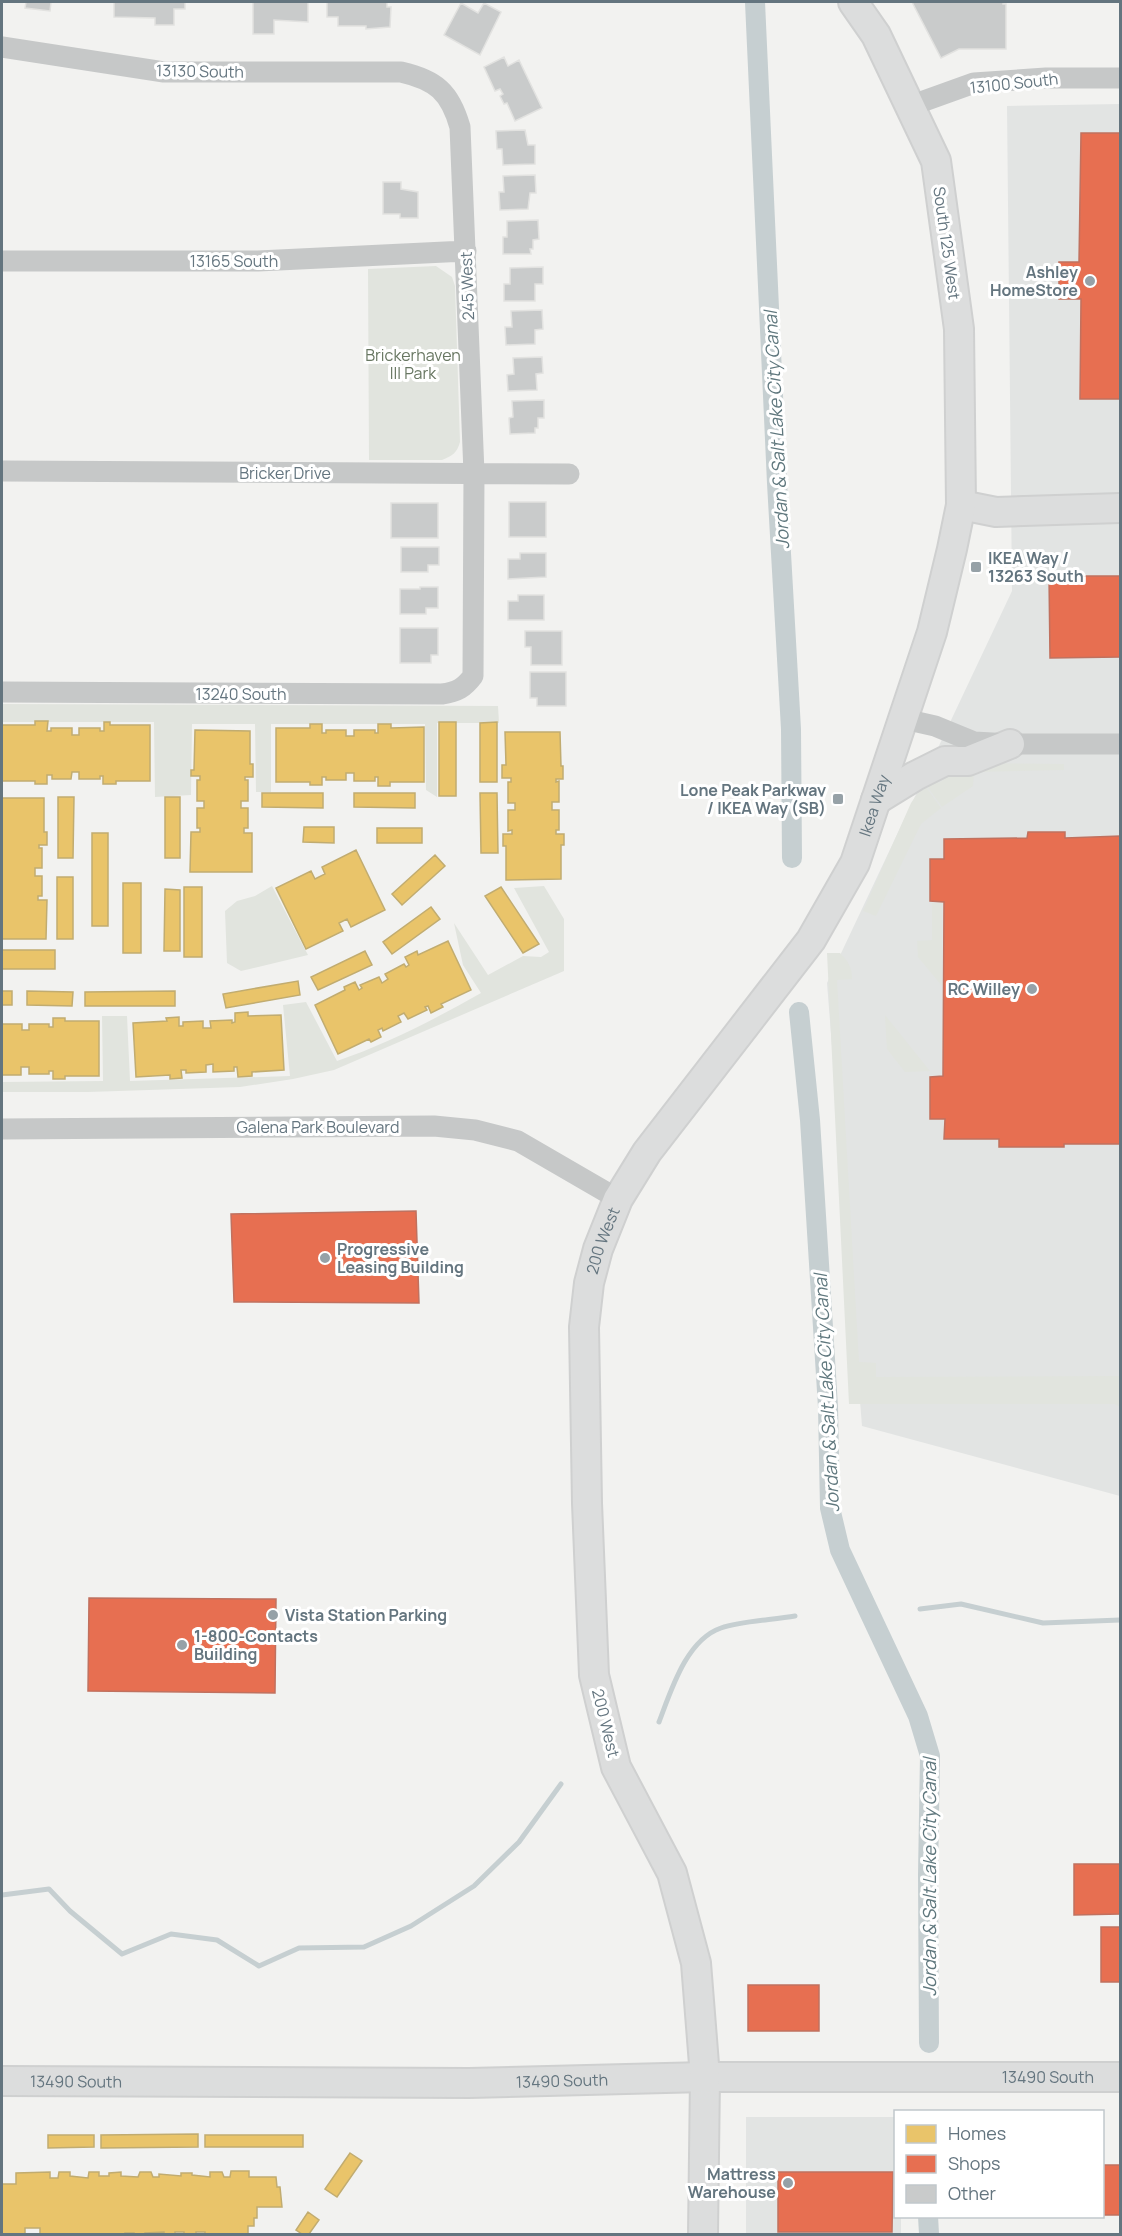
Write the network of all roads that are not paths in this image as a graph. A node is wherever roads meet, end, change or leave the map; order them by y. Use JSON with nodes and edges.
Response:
{"nodes":[{"id":1,"x":853,"y":2,"type":"edge"},
{"id":2,"x":2,"y":47,"type":"edge"},
{"id":3,"x":401,"y":72,"type":"joint"},
{"id":4,"x":1120,"y":78,"type":"edge"},
{"id":5,"x":910,"y":106,"type":"junction"},
{"id":6,"x":466,"y":251,"type":"junction"},
{"id":7,"x":2,"y":261,"type":"edge"},
{"id":8,"x":2,"y":471,"type":"edge"},
{"id":9,"x":474,"y":473,"type":"junction"},
{"id":10,"x":569,"y":474,"type":"dead end"},
{"id":11,"x":961,"y":505,"type":"junction"},
{"id":12,"x":1120,"y":508,"type":"edge"},
{"id":13,"x":473,"y":676,"type":"joint"},
{"id":14,"x":2,"y":692,"type":"edge"},
{"id":15,"x":904,"y":719,"type":"junction"},
{"id":16,"x":1010,"y":744,"type":"junction"},
{"id":17,"x":1120,"y":744,"type":"edge"},
{"id":18,"x":876,"y":800,"type":"junction"},
{"id":19,"x":2,"y":1129,"type":"edge"},
{"id":20,"x":618,"y":1199,"type":"junction"},
{"id":21,"x":1120,"y":2077,"type":"edge"},
{"id":22,"x":705,"y":2078,"type":"junction"},
{"id":23,"x":2,"y":2081,"type":"edge"},
{"id":24,"x":703,"y":2235,"type":"edge"}],
"edges":[{"from":1,"to":5,"type":"main road","name":"South 125 West"},
{"from":2,"to":3,"type":"street","name":"13130 South"},
{"from":3,"to":6,"type":"street","name":"245 West"},
{"from":4,"to":5,"type":"street","name":"13100 South"},
{"from":5,"to":11,"type":"main road","name":"South 125 West"},
{"from":6,"to":7,"type":"street","name":"13165 South"},
{"from":6,"to":9,"type":"street","name":"245 West"},
{"from":8,"to":9,"type":"street","name":"Bricker Drive"},
{"from":9,"to":10,"type":"street","name":"Bricker Drive"},
{"from":9,"to":13,"type":"street","name":"245 West"},
{"from":11,"to":12,"type":"main road"},
{"from":11,"to":15,"type":"main road","name":"Ikea Way"},
{"from":13,"to":14,"type":"street","name":"13240 South"},
{"from":15,"to":16,"type":"street"},
{"from":15,"to":18,"type":"main road","name":"Ikea Way"},
{"from":16,"to":17,"type":"street"},
{"from":16,"to":18,"type":"main road"},
{"from":18,"to":20,"type":"main road","name":"Ikea Way"},
{"from":19,"to":20,"type":"street","name":"Galena Park Boulevard"},
{"from":20,"to":22,"type":"main road","name":"200 West"},
{"from":21,"to":22,"type":"main road","name":"13490 South"},
{"from":22,"to":23,"type":"main road","name":"13490 South"},
{"from":22,"to":24,"type":"main road","name":"200 West"}]}
